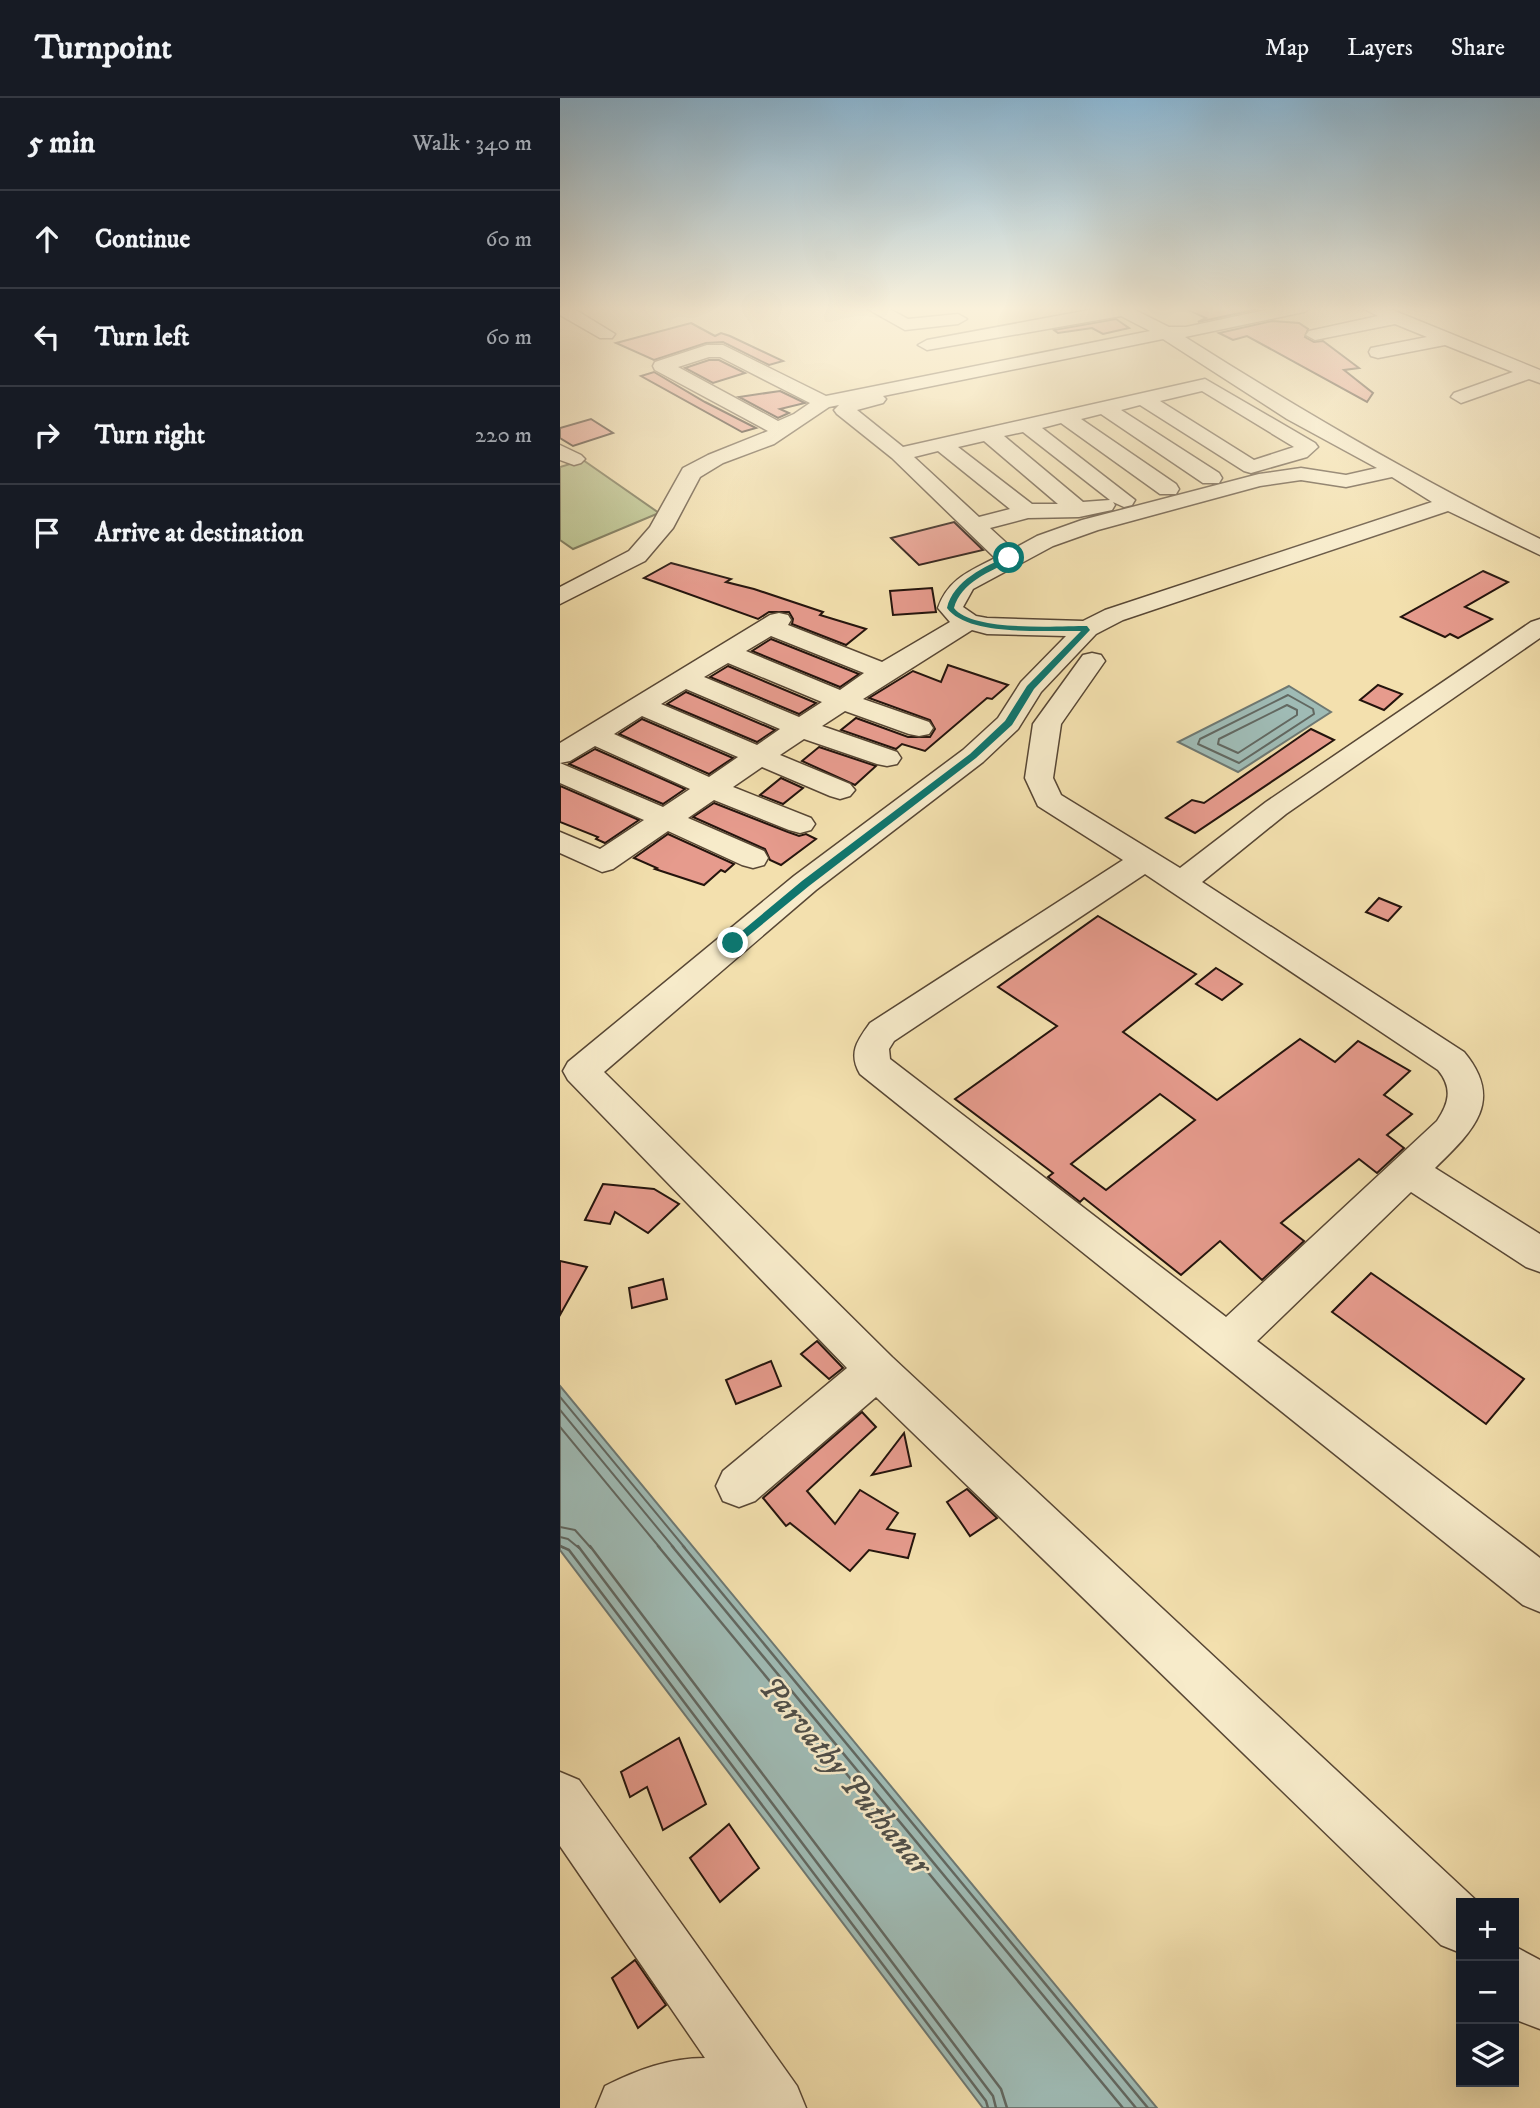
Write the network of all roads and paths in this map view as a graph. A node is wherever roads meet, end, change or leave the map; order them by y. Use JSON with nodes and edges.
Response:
{"nodes":[{"id":1,"x":726,"y":401,"type":"edge"},
{"id":2,"x":829,"y":401,"type":"edge"},
{"id":3,"x":871,"y":401,"type":"edge"},
{"id":4,"x":1130,"y":401,"type":"edge"},
{"id":5,"x":1146,"y":401,"type":"edge"},
{"id":6,"x":1207,"y":401,"type":"edge"},
{"id":7,"x":1231,"y":401,"type":"edge"},
{"id":8,"x":1272,"y":401,"type":"edge"},
{"id":9,"x":823,"y":402,"type":"joint"},
{"id":10,"x":1103,"y":407,"type":"junction"},
{"id":11,"x":1064,"y":416,"type":"junction"},
{"id":12,"x":790,"y":425,"type":"junction"},
{"id":13,"x":1026,"y":425,"type":"junction"},
{"id":14,"x":987,"y":433,"type":"junction"},
{"id":15,"x":1251,"y":436,"type":"dead end"},
{"id":16,"x":940,"y":443,"type":"junction"},
{"id":17,"x":899,"y":454,"type":"junction"},
{"id":18,"x":1251,"y":467,"type":"junction"},
{"id":19,"x":1395,"y":470,"type":"junction"},
{"id":20,"x":1211,"y":478,"type":"junction"},
{"id":21,"x":1346,"y":481,"type":"junction"},
{"id":22,"x":1168,"y":489,"type":"junction"},
{"id":23,"x":1376,"y":499,"type":"dead end"},
{"id":24,"x":1125,"y":500,"type":"junction"},
{"id":25,"x":1450,"y":503,"type":"junction"},
{"id":26,"x":1079,"y":510,"type":"junction"},
{"id":27,"x":1027,"y":512,"type":"junction"},
{"id":28,"x":974,"y":525,"type":"junction"},
{"id":29,"x":1540,"y":548,"type":"edge"},
{"id":30,"x":1009,"y":558,"type":"junction"},
{"id":31,"x":560,"y":597,"type":"edge"},
{"id":32,"x":968,"y":622,"type":"junction"},
{"id":33,"x":1540,"y":627,"type":"edge"},
{"id":34,"x":1089,"y":645,"type":"junction"},
{"id":35,"x":725,"y":652,"type":"junction"},
{"id":36,"x":884,"y":673,"type":"junction"},
{"id":37,"x":683,"y":678,"type":"junction"},
{"id":38,"x":844,"y":701,"type":"junction"},
{"id":39,"x":639,"y":705,"type":"junction"},
{"id":40,"x":919,"y":728,"type":"dead end"},
{"id":41,"x":803,"y":729,"type":"junction"},
{"id":42,"x":592,"y":734,"type":"junction"},
{"id":43,"x":560,"y":755,"type":"edge"},
{"id":44,"x":760,"y":758,"type":"junction"},
{"id":45,"x":887,"y":758,"type":"dead end"},
{"id":46,"x":560,"y":772,"type":"edge"},
{"id":47,"x":713,"y":789,"type":"junction"},
{"id":48,"x":840,"y":790,"type":"dead end"},
{"id":49,"x":666,"y":821,"type":"junction"},
{"id":50,"x":800,"y":824,"type":"dead end"},
{"id":51,"x":560,"y":841,"type":"edge"},
{"id":52,"x":752,"y":858,"type":"dead end"},
{"id":53,"x":1146,"y":859,"type":"junction"},
{"id":54,"x":1182,"y":882,"type":"junction"},
{"id":55,"x":1408,"y":1170,"type":"junction"},
{"id":56,"x":1540,"y":1255,"type":"edge"},
{"id":57,"x":1227,"y":1343,"type":"junction"},
{"id":58,"x":877,"y":1370,"type":"junction"},
{"id":59,"x":739,"y":1486,"type":"dead end"},
{"id":60,"x":1540,"y":1588,"type":"edge"},
{"id":61,"x":560,"y":1798,"type":"edge"},
{"id":62,"x":1456,"y":1920,"type":"edge"},
{"id":63,"x":1519,"y":1980,"type":"edge"},
{"id":64,"x":1540,"y":2000,"type":"edge"},
{"id":65,"x":627,"y":2108,"type":"edge"},
{"id":66,"x":750,"y":2108,"type":"edge"},
{"id":67,"x":775,"y":2108,"type":"edge"}],
"edges":[{"from":1,"to":12,"type":"street"},
{"from":2,"to":9,"type":"street"},
{"from":3,"to":17,"type":"street"},
{"from":4,"to":10,"type":"street"},
{"from":5,"to":18,"type":"street"},
{"from":6,"to":15,"type":"street"},
{"from":7,"to":18,"type":"street"},
{"from":8,"to":19,"type":"street"},
{"from":9,"to":12,"type":"street"},
{"from":10,"to":11,"type":"street"},
{"from":10,"to":20,"type":"street"},
{"from":11,"to":13,"type":"street"},
{"from":11,"to":22,"type":"street"},
{"from":12,"to":31,"type":"street"},
{"from":13,"to":14,"type":"street"},
{"from":13,"to":24,"type":"street"},
{"from":14,"to":16,"type":"street"},
{"from":14,"to":26,"type":"street"},
{"from":16,"to":17,"type":"street"},
{"from":16,"to":27,"type":"street"},
{"from":17,"to":28,"type":"street"},
{"from":18,"to":20,"type":"street"},
{"from":19,"to":21,"type":"street"},
{"from":19,"to":25,"type":"street"},
{"from":20,"to":22,"type":"street"},
{"from":21,"to":23,"type":"street"},
{"from":21,"to":30,"type":"street"},
{"from":22,"to":24,"type":"street"},
{"from":24,"to":26,"type":"street"},
{"from":25,"to":29,"type":"street"},
{"from":25,"to":34,"type":"street"},
{"from":26,"to":27,"type":"street"},
{"from":27,"to":28,"type":"street"},
{"from":28,"to":30,"type":"street"},
{"from":30,"to":32,"type":"street"},
{"from":32,"to":34,"type":"street"},
{"from":32,"to":36,"type":"street"},
{"from":33,"to":54,"type":"street"},
{"from":34,"to":53,"type":"street"},
{"from":34,"to":58,"type":"street"},
{"from":35,"to":36,"type":"street"},
{"from":35,"to":37,"type":"street"},
{"from":35,"to":38,"type":"street"},
{"from":36,"to":38,"type":"street"},
{"from":37,"to":39,"type":"street"},
{"from":37,"to":41,"type":"street"},
{"from":38,"to":40,"type":"street"},
{"from":38,"to":41,"type":"street"},
{"from":39,"to":42,"type":"street"},
{"from":39,"to":44,"type":"street"},
{"from":41,"to":44,"type":"street"},
{"from":41,"to":45,"type":"street"},
{"from":42,"to":43,"type":"street"},
{"from":42,"to":47,"type":"street"},
{"from":44,"to":47,"type":"street"},
{"from":44,"to":48,"type":"street"},
{"from":46,"to":49,"type":"street"},
{"from":47,"to":49,"type":"street"},
{"from":47,"to":50,"type":"street"},
{"from":49,"to":51,"type":"street"},
{"from":49,"to":52,"type":"street"},
{"from":53,"to":54,"type":"street"},
{"from":53,"to":57,"type":"street"},
{"from":54,"to":55,"type":"street"},
{"from":55,"to":56,"type":"street"},
{"from":55,"to":57,"type":"street"},
{"from":57,"to":60,"type":"street"},
{"from":58,"to":59,"type":"street"},
{"from":58,"to":62,"type":"street"},
{"from":61,"to":67,"type":"street"},
{"from":63,"to":64,"type":"street"},
{"from":65,"to":66,"type":"street"}]}
